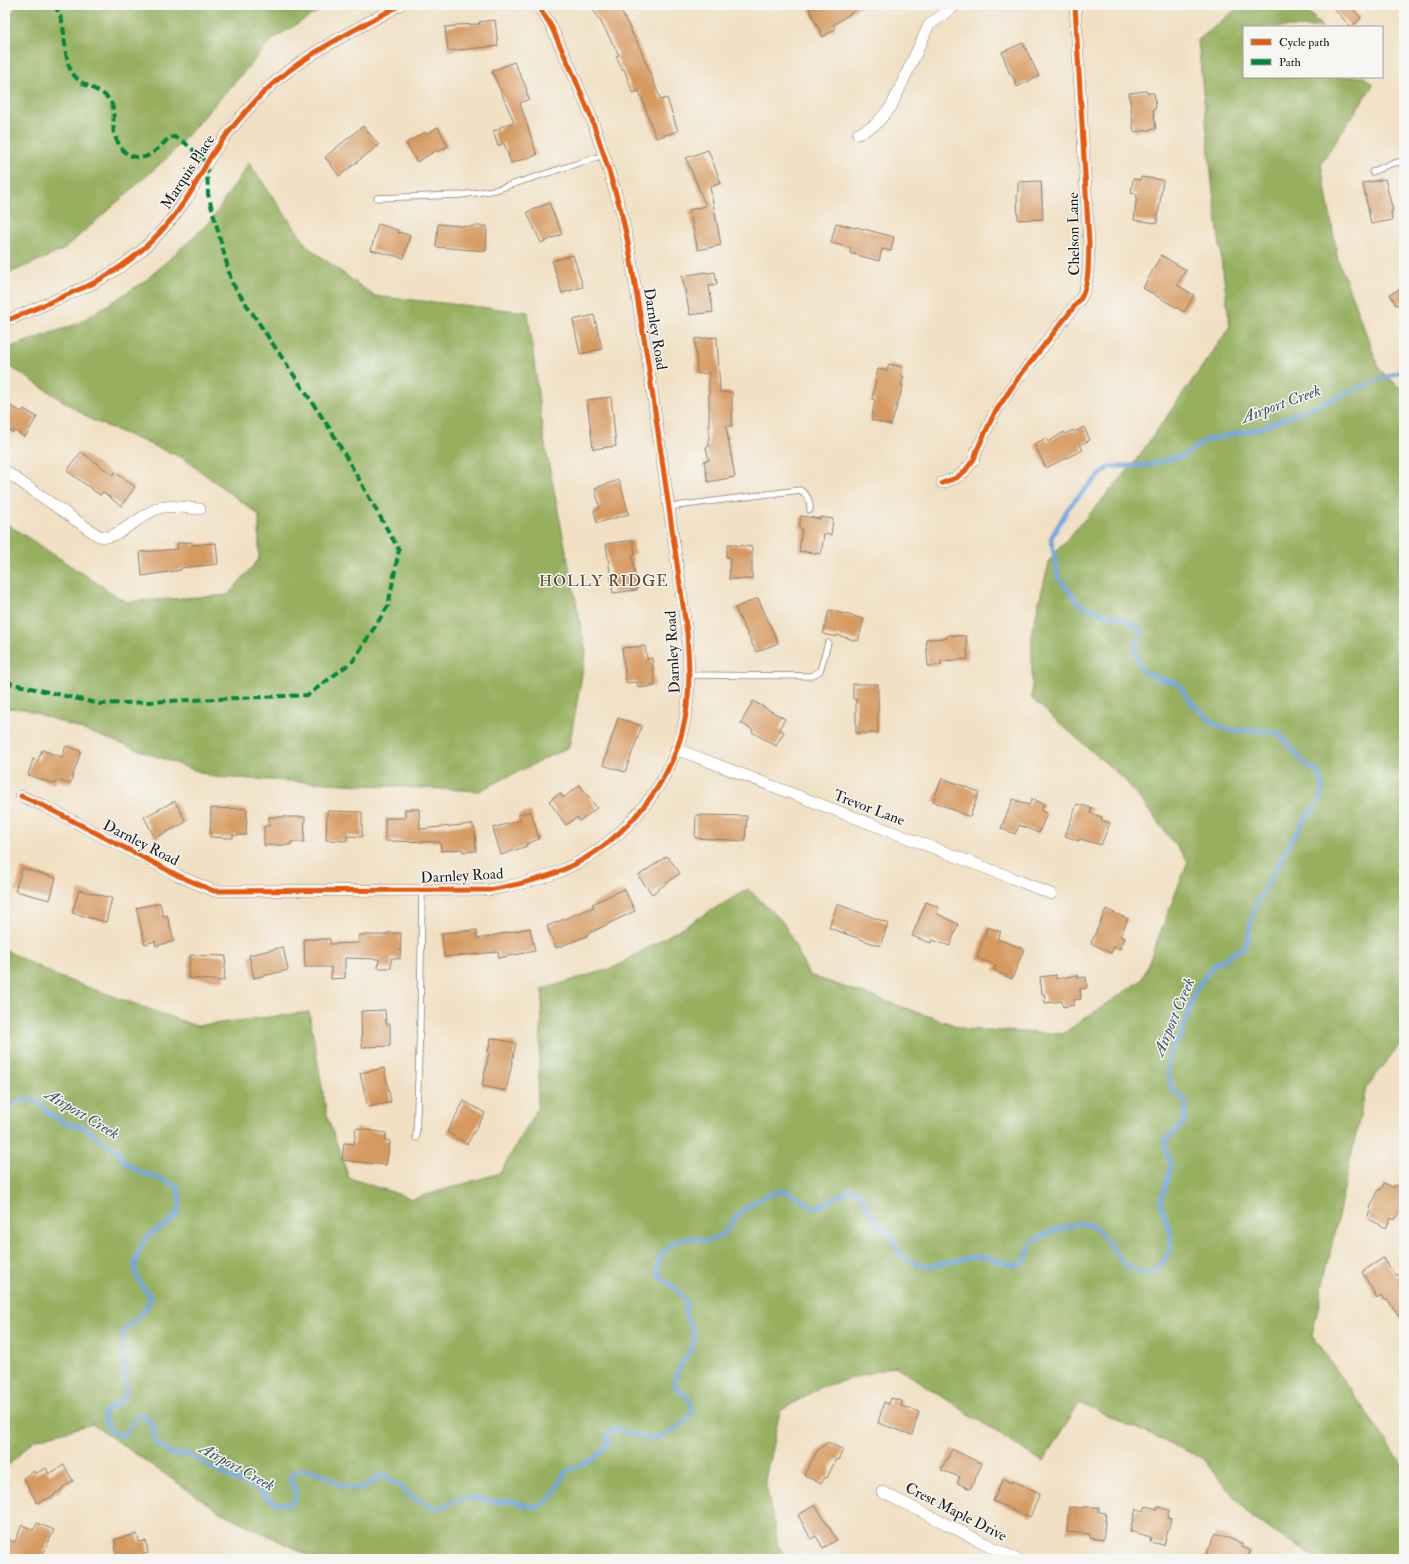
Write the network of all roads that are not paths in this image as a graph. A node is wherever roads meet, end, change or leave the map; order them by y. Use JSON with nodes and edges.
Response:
{"nodes":[{"id":1,"x":400,"y":5,"type":"edge"},
{"id":2,"x":538,"y":5,"type":"edge"},
{"id":3,"x":956,"y":5,"type":"edge"},
{"id":4,"x":1075,"y":5,"type":"edge"},
{"id":5,"x":858,"y":134,"type":"dead end"},
{"id":6,"x":604,"y":155,"type":"junction"},
{"id":7,"x":1404,"y":161,"type":"edge"},
{"id":8,"x":1372,"y":172,"type":"dead end"},
{"id":9,"x":377,"y":198,"type":"dead end"},
{"id":10,"x":5,"y":321,"type":"edge"},
{"id":11,"x":5,"y":471,"type":"edge"},
{"id":12,"x":942,"y":483,"type":"dead end"},
{"id":13,"x":668,"y":507,"type":"junction"},
{"id":14,"x":200,"y":509,"type":"dead end"},
{"id":15,"x":810,"y":510,"type":"dead end"},
{"id":16,"x":828,"y":643,"type":"dead end"},
{"id":17,"x":689,"y":675,"type":"junction"},
{"id":18,"x":676,"y":749,"type":"junction"},
{"id":19,"x":21,"y":796,"type":"dead end"},
{"id":20,"x":422,"y":891,"type":"junction"},
{"id":21,"x":1051,"y":894,"type":"dead end"},
{"id":22,"x":416,"y":1138,"type":"dead end"},
{"id":23,"x":882,"y":1492,"type":"dead end"},
{"id":24,"x":1016,"y":1559,"type":"edge"}],
"edges":[{"from":1,"to":10,"type":"street","name":"Marquis Place"},
{"from":2,"to":6,"type":"street","name":"Darnley Road"},
{"from":3,"to":5,"type":"street"},
{"from":4,"to":12,"type":"street","name":"Chelson Lane"},
{"from":6,"to":9,"type":"lane"},
{"from":6,"to":13,"type":"street","name":"Darnley Road"},
{"from":7,"to":8,"type":"lane"},
{"from":11,"to":14,"type":"street"},
{"from":13,"to":15,"type":"lane"},
{"from":13,"to":17,"type":"street","name":"Darnley Road"},
{"from":16,"to":17,"type":"lane"},
{"from":17,"to":18,"type":"street","name":"Darnley Road"},
{"from":18,"to":20,"type":"street","name":"Darnley Road"},
{"from":18,"to":21,"type":"street","name":"Trevor Lane"},
{"from":19,"to":20,"type":"street","name":"Darnley Road"},
{"from":20,"to":22,"type":"lane"},
{"from":23,"to":24,"type":"street","name":"Crest Maple Drive"}]}
